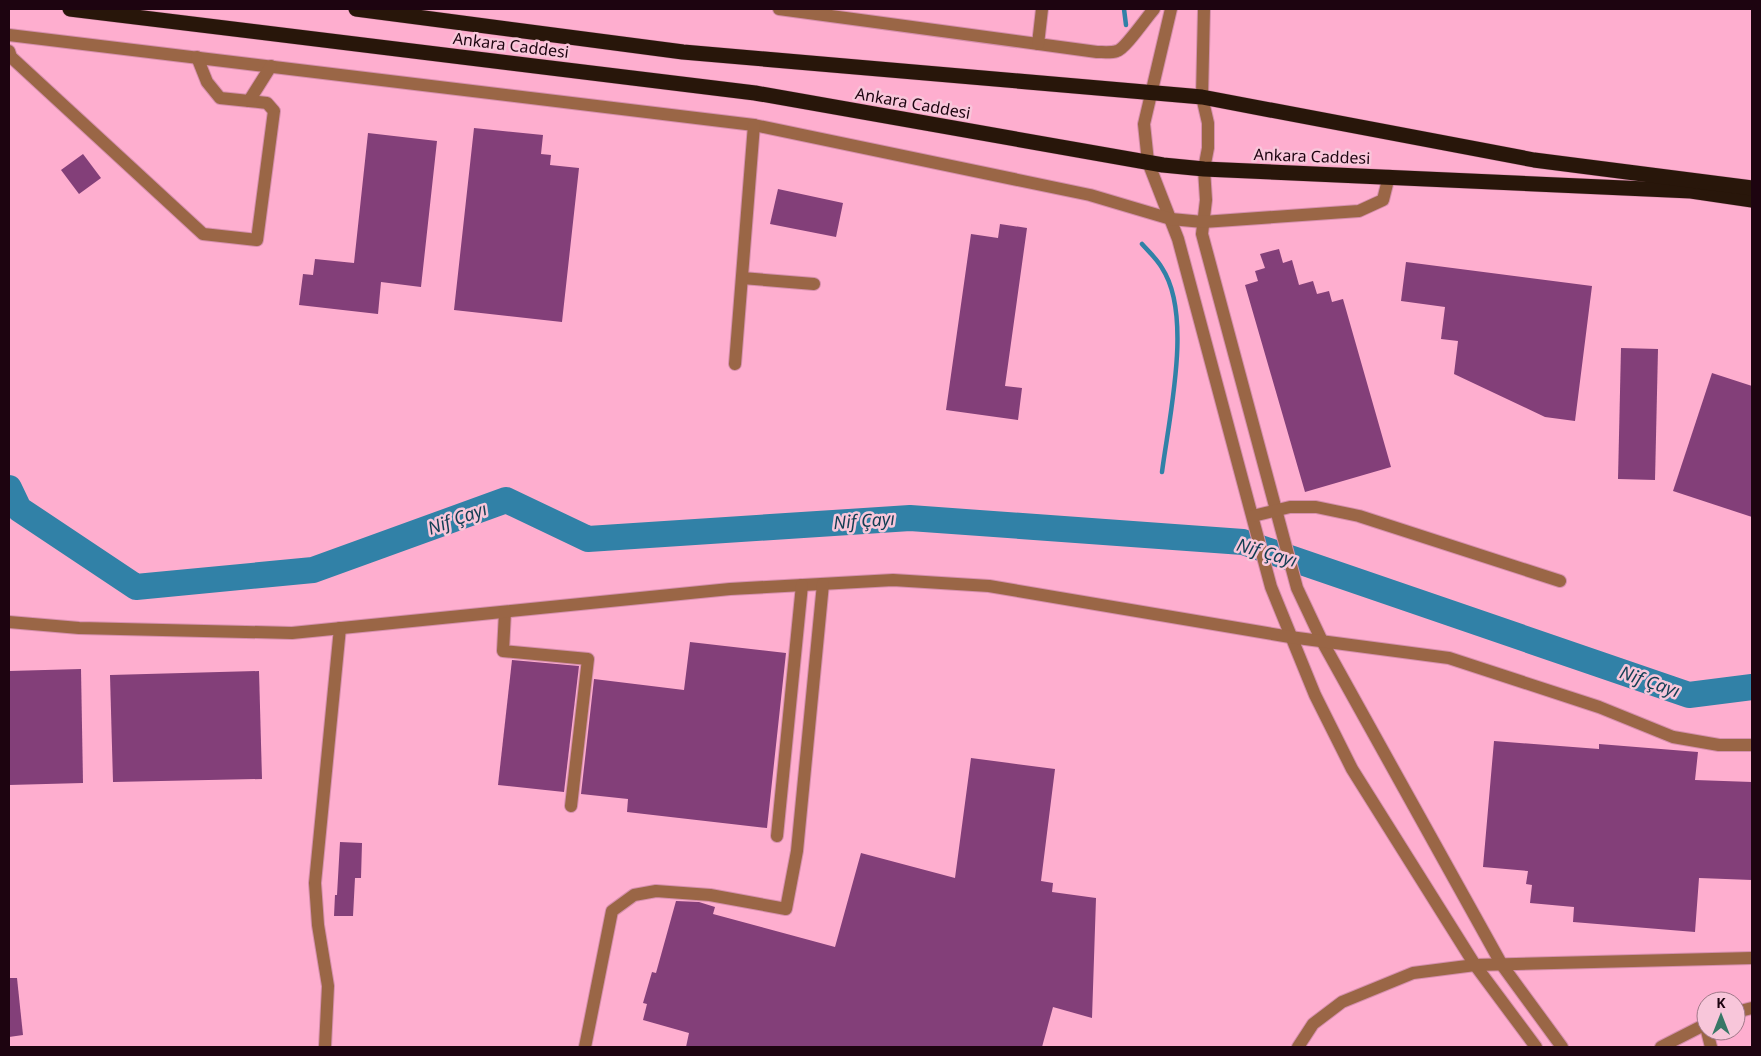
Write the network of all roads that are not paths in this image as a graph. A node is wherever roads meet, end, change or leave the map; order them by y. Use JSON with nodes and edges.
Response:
{"nodes":[{"id":1,"x":70,"y":9,"type":"edge"},
{"id":2,"x":356,"y":9,"type":"edge"},
{"id":3,"x":779,"y":9,"type":"edge"},
{"id":4,"x":881,"y":9,"type":"edge"},
{"id":5,"x":1042,"y":9,"type":"edge"},
{"id":6,"x":1154,"y":9,"type":"edge"},
{"id":7,"x":1171,"y":9,"type":"edge"},
{"id":8,"x":1201,"y":9,"type":"edge"},
{"id":9,"x":880,"y":22,"type":"junction"},
{"id":10,"x":9,"y":34,"type":"edge"},
{"id":11,"x":1038,"y":44,"type":"junction"},
{"id":12,"x":9,"y":51,"type":"edge"},
{"id":13,"x":197,"y":57,"type":"junction"},
{"id":14,"x":271,"y":66,"type":"junction"},
{"id":15,"x":1151,"y":91,"type":"junction"},
{"id":16,"x":1202,"y":97,"type":"junction"},
{"id":17,"x":249,"y":101,"type":"junction"},
{"id":18,"x":754,"y":125,"type":"junction"},
{"id":19,"x":1148,"y":162,"type":"junction"},
{"id":20,"x":1204,"y":169,"type":"junction"},
{"id":21,"x":1389,"y":176,"type":"junction"},
{"id":22,"x":1752,"y":188,"type":"edge"},
{"id":23,"x":1752,"y":200,"type":"edge"},
{"id":24,"x":1171,"y":219,"type":"junction"},
{"id":25,"x":1203,"y":222,"type":"junction"},
{"id":26,"x":742,"y":278,"type":"junction"},
{"id":27,"x":814,"y":284,"type":"dead end"},
{"id":28,"x":735,"y":364,"type":"dead end"},
{"id":29,"x":1275,"y":510,"type":"junction"},
{"id":30,"x":1252,"y":516,"type":"junction"},
{"id":31,"x":1560,"y":581,"type":"dead end"},
{"id":32,"x":824,"y":584,"type":"junction"},
{"id":33,"x":802,"y":585,"type":"junction"},
{"id":34,"x":505,"y":612,"type":"junction"},
{"id":35,"x":9,"y":622,"type":"edge"},
{"id":36,"x":340,"y":628,"type":"junction"},
{"id":37,"x":1290,"y":637,"type":"junction"},
{"id":38,"x":1322,"y":640,"type":"junction"},
{"id":39,"x":1752,"y":745,"type":"edge"},
{"id":40,"x":571,"y":806,"type":"dead end"},
{"id":41,"x":777,"y":836,"type":"dead end"},
{"id":42,"x":1752,"y":958,"type":"edge"},
{"id":43,"x":1475,"y":966,"type":"junction"},
{"id":44,"x":1502,"y":966,"type":"junction"},
{"id":45,"x":1696,"y":1031,"type":"edge"},
{"id":46,"x":325,"y":1047,"type":"edge"},
{"id":47,"x":586,"y":1047,"type":"edge"},
{"id":48,"x":1298,"y":1047,"type":"edge"},
{"id":49,"x":1536,"y":1047,"type":"edge"},
{"id":50,"x":1562,"y":1047,"type":"edge"},
{"id":51,"x":1661,"y":1047,"type":"edge"}],
"edges":[{"from":1,"to":19,"type":"highway","name":"Ankara Caddesi"},
{"from":2,"to":15,"type":"highway","name":"Ankara Caddesi"},
{"from":3,"to":9,"type":"street"},
{"from":4,"to":9,"type":"street"},
{"from":5,"to":11,"type":"street"},
{"from":6,"to":11,"type":"street"},
{"from":7,"to":15,"type":"street"},
{"from":8,"to":16,"type":"street"},
{"from":9,"to":11,"type":"street"},
{"from":10,"to":13,"type":"street"},
{"from":12,"to":17,"type":"street"},
{"from":13,"to":14,"type":"street"},
{"from":13,"to":17,"type":"street"},
{"from":14,"to":17,"type":"street"},
{"from":14,"to":18,"type":"street"},
{"from":15,"to":16,"type":"highway","name":"Ankara Caddesi"},
{"from":15,"to":19,"type":"street"},
{"from":16,"to":20,"type":"street"},
{"from":16,"to":22,"type":"highway","name":"Ankara Caddesi"},
{"from":18,"to":24,"type":"street"},
{"from":18,"to":26,"type":"street"},
{"from":19,"to":20,"type":"highway","name":"Ankara Caddesi"},
{"from":19,"to":24,"type":"street"},
{"from":20,"to":21,"type":"highway","name":"Ankara Caddesi"},
{"from":20,"to":25,"type":"street"},
{"from":21,"to":23,"type":"highway","name":"Ankara Caddesi"},
{"from":21,"to":25,"type":"street"},
{"from":24,"to":25,"type":"street"},
{"from":24,"to":30,"type":"street"},
{"from":25,"to":29,"type":"street"},
{"from":26,"to":27,"type":"street"},
{"from":26,"to":28,"type":"street"},
{"from":29,"to":30,"type":"street"},
{"from":29,"to":31,"type":"street"},
{"from":29,"to":38,"type":"street"},
{"from":30,"to":37,"type":"street"},
{"from":32,"to":33,"type":"street"},
{"from":32,"to":37,"type":"street"},
{"from":32,"to":47,"type":"street"},
{"from":33,"to":34,"type":"street"},
{"from":33,"to":41,"type":"street"},
{"from":34,"to":36,"type":"street"},
{"from":34,"to":40,"type":"street"},
{"from":35,"to":36,"type":"street"},
{"from":36,"to":46,"type":"street"},
{"from":37,"to":38,"type":"street"},
{"from":37,"to":43,"type":"street"},
{"from":38,"to":39,"type":"street"},
{"from":38,"to":44,"type":"street"},
{"from":42,"to":44,"type":"street"},
{"from":43,"to":44,"type":"street"},
{"from":43,"to":48,"type":"street"},
{"from":43,"to":49,"type":"street"},
{"from":44,"to":50,"type":"street"},
{"from":45,"to":51,"type":"street"}]}
